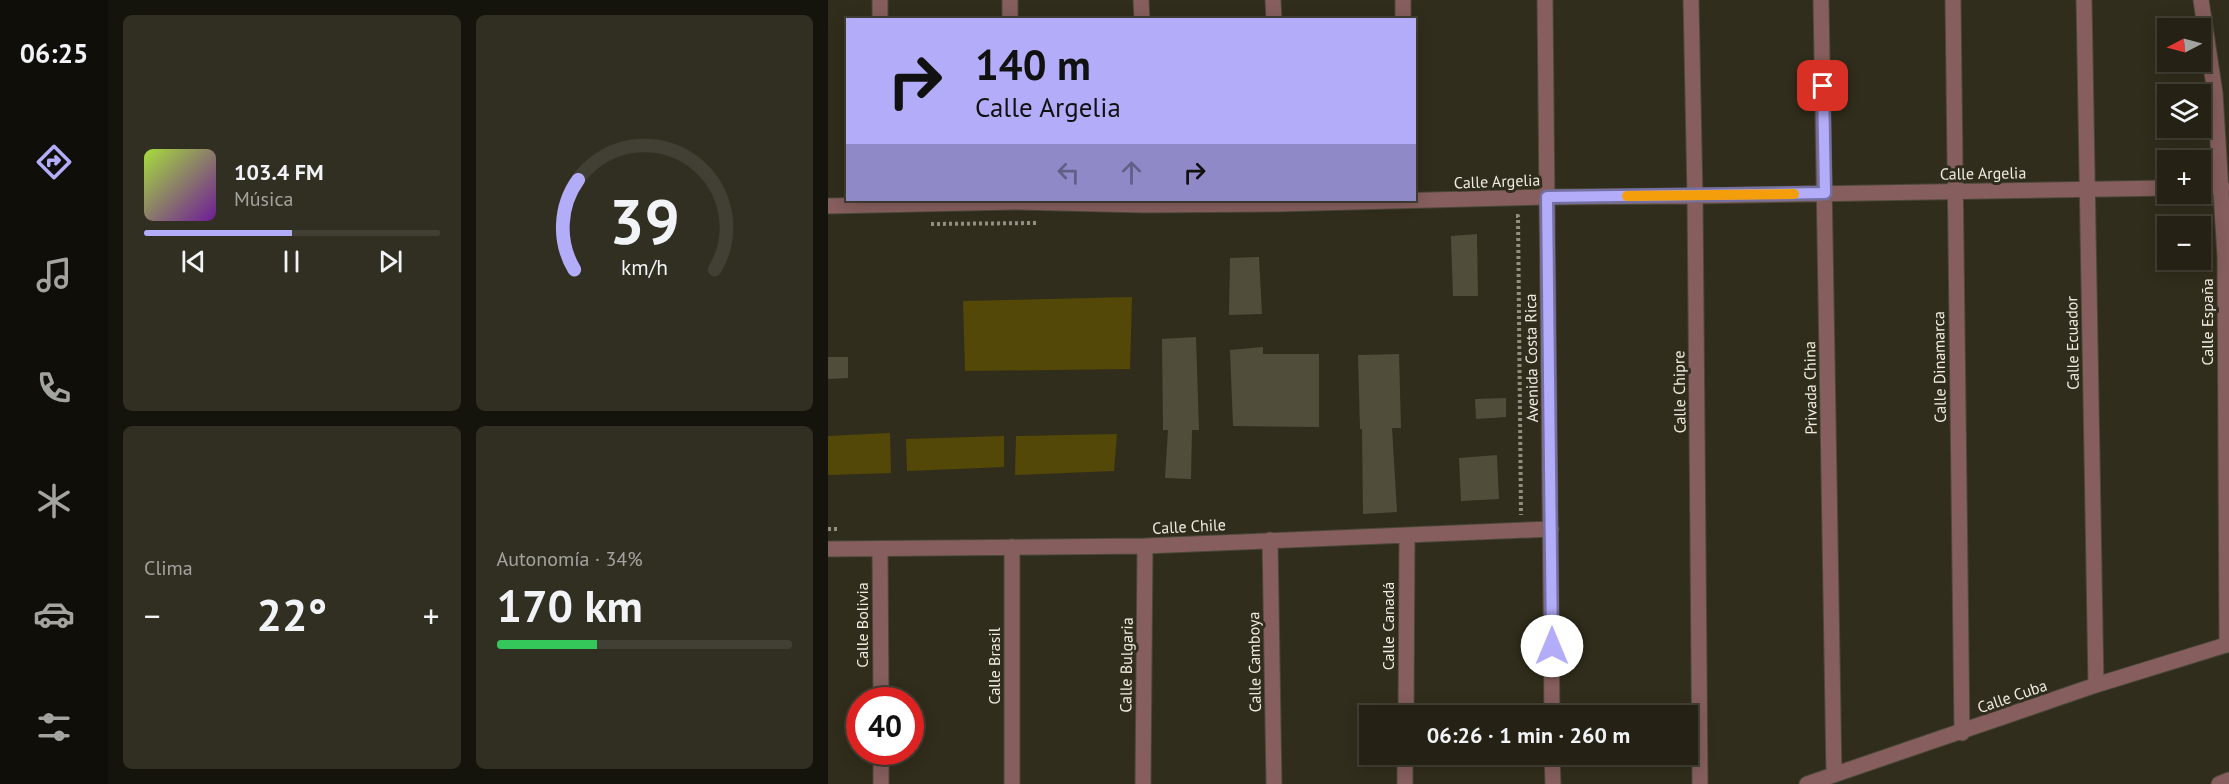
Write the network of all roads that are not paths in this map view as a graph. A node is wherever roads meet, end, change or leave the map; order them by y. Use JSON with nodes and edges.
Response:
{"nodes":[{"id":1,"x":880,"y":0,"type":"edge"},
{"id":2,"x":1010,"y":0,"type":"edge"},
{"id":3,"x":1141,"y":0,"type":"edge"},
{"id":4,"x":1273,"y":0,"type":"edge"},
{"id":5,"x":1403,"y":0,"type":"edge"},
{"id":6,"x":1545,"y":0,"type":"edge"},
{"id":7,"x":1691,"y":0,"type":"edge"},
{"id":8,"x":1821,"y":0,"type":"edge"},
{"id":9,"x":1953,"y":0,"type":"edge"},
{"id":10,"x":2084,"y":0,"type":"edge"},
{"id":11,"x":2201,"y":0,"type":"edge"},
{"id":12,"x":880,"y":18,"type":"edge"},
{"id":13,"x":1010,"y":18,"type":"edge"},
{"id":14,"x":1142,"y":18,"type":"edge"},
{"id":15,"x":1274,"y":18,"type":"edge"},
{"id":16,"x":1403,"y":18,"type":"edge"},
{"id":17,"x":2211,"y":187,"type":"edge"},
{"id":18,"x":2222,"y":187,"type":"junction"},
{"id":19,"x":2157,"y":188,"type":"edge"},
{"id":20,"x":2087,"y":189,"type":"junction"},
{"id":21,"x":1955,"y":192,"type":"junction"},
{"id":22,"x":1825,"y":193,"type":"junction"},
{"id":23,"x":1695,"y":196,"type":"junction"},
{"id":24,"x":1547,"y":197,"type":"junction"},
{"id":25,"x":1014,"y":201,"type":"edge"},
{"id":26,"x":1406,"y":201,"type":"edge"},
{"id":27,"x":1416,"y":201,"type":"edge"},
{"id":28,"x":1143,"y":202,"type":"edge"},
{"id":29,"x":1277,"y":202,"type":"edge"},
{"id":30,"x":881,"y":203,"type":"edge"},
{"id":31,"x":828,"y":206,"type":"edge"},
{"id":32,"x":2227,"y":258,"type":"edge"},
{"id":33,"x":1551,"y":530,"type":"junction"},
{"id":34,"x":1407,"y":537,"type":"junction"},
{"id":35,"x":1270,"y":540,"type":"junction"},
{"id":36,"x":1145,"y":546,"type":"junction"},
{"id":37,"x":1012,"y":547,"type":"junction"},
{"id":38,"x":828,"y":549,"type":"edge"},
{"id":39,"x":880,"y":550,"type":"junction"},
{"id":40,"x":2228,"y":644,"type":"edge"},
{"id":41,"x":2096,"y":685,"type":"junction"},
{"id":42,"x":881,"y":687,"type":"edge"},
{"id":43,"x":1406,"y":705,"type":"edge"},
{"id":44,"x":1552,"y":705,"type":"edge"},
{"id":45,"x":1962,"y":733,"type":"junction"},
{"id":46,"x":881,"y":765,"type":"edge"},
{"id":47,"x":1405,"y":765,"type":"edge"},
{"id":48,"x":1552,"y":765,"type":"edge"},
{"id":49,"x":1834,"y":775,"type":"junction"},
{"id":50,"x":2229,"y":780,"type":"edge"},
{"id":51,"x":881,"y":784,"type":"edge"},
{"id":52,"x":1011,"y":784,"type":"edge"},
{"id":53,"x":1143,"y":784,"type":"edge"},
{"id":54,"x":1274,"y":784,"type":"edge"},
{"id":55,"x":1405,"y":784,"type":"edge"},
{"id":56,"x":1553,"y":784,"type":"edge"},
{"id":57,"x":1700,"y":784,"type":"edge"},
{"id":58,"x":1807,"y":784,"type":"edge"},
{"id":59,"x":2219,"y":784,"type":"edge"}],
"edges":[{"from":1,"to":12,"type":"street"},
{"from":2,"to":13,"type":"street"},
{"from":3,"to":14,"type":"street"},
{"from":4,"to":15,"type":"street"},
{"from":5,"to":16,"type":"street"},
{"from":6,"to":24,"type":"street","name":"Avenida Costa Rica"},
{"from":7,"to":23,"type":"street","name":"Calle Chipre"},
{"from":8,"to":22,"type":"street","name":"Privada China"},
{"from":9,"to":21,"type":"street","name":"Calle Dinamarca"},
{"from":10,"to":20,"type":"street","name":"Calle Ecuador"},
{"from":11,"to":18,"type":"street","name":"Calle España"},
{"from":17,"to":18,"type":"street"},
{"from":18,"to":32,"type":"street","name":"Calle España"},
{"from":19,"to":20,"type":"street","name":"Calle Argelia"},
{"from":20,"to":21,"type":"street","name":"Calle Argelia"},
{"from":20,"to":41,"type":"street","name":"Calle Ecuador"},
{"from":21,"to":22,"type":"street","name":"Calle Argelia"},
{"from":21,"to":45,"type":"street","name":"Calle Dinamarca"},
{"from":22,"to":23,"type":"street","name":"Calle Argelia"},
{"from":22,"to":49,"type":"street","name":"Privada China"},
{"from":23,"to":24,"type":"street","name":"Calle Argelia"},
{"from":23,"to":57,"type":"street","name":"Calle Chipre"},
{"from":24,"to":27,"type":"street","name":"Calle Argelia"},
{"from":24,"to":33,"type":"street","name":"Avenida Costa Rica"},
{"from":25,"to":28,"type":"street","name":"Calle Argelia"},
{"from":25,"to":30,"type":"street","name":"Calle Argelia"},
{"from":26,"to":29,"type":"street","name":"Calle Argelia"},
{"from":28,"to":29,"type":"street","name":"Calle Argelia"},
{"from":30,"to":31,"type":"street","name":"Calle Argelia"},
{"from":32,"to":40,"type":"street","name":"Calle España"},
{"from":33,"to":34,"type":"street","name":"Calle Chile"},
{"from":33,"to":44,"type":"street","name":"Avenida Costa Rica"},
{"from":34,"to":35,"type":"street","name":"Calle Chile"},
{"from":34,"to":43,"type":"street","name":"Calle Canadá"},
{"from":35,"to":36,"type":"street","name":"Calle Chile"},
{"from":35,"to":54,"type":"street","name":"Calle Camboya"},
{"from":36,"to":37,"type":"street","name":"Calle Chile"},
{"from":36,"to":53,"type":"street","name":"Calle Bulgaria"},
{"from":37,"to":39,"type":"street","name":"Calle Chile"},
{"from":37,"to":52,"type":"street","name":"Calle Brasil"},
{"from":38,"to":39,"type":"street","name":"Calle Chile"},
{"from":39,"to":42,"type":"street","name":"Calle Bolivia"},
{"from":40,"to":41,"type":"street","name":"Calle Cuba"},
{"from":41,"to":45,"type":"street","name":"Calle Cuba"},
{"from":45,"to":49,"type":"street","name":"Calle Cuba"},
{"from":46,"to":51,"type":"street"},
{"from":47,"to":55,"type":"street"},
{"from":48,"to":56,"type":"street"},
{"from":49,"to":58,"type":"street","name":"Calle Cuba"},
{"from":50,"to":59,"type":"street"}]}
